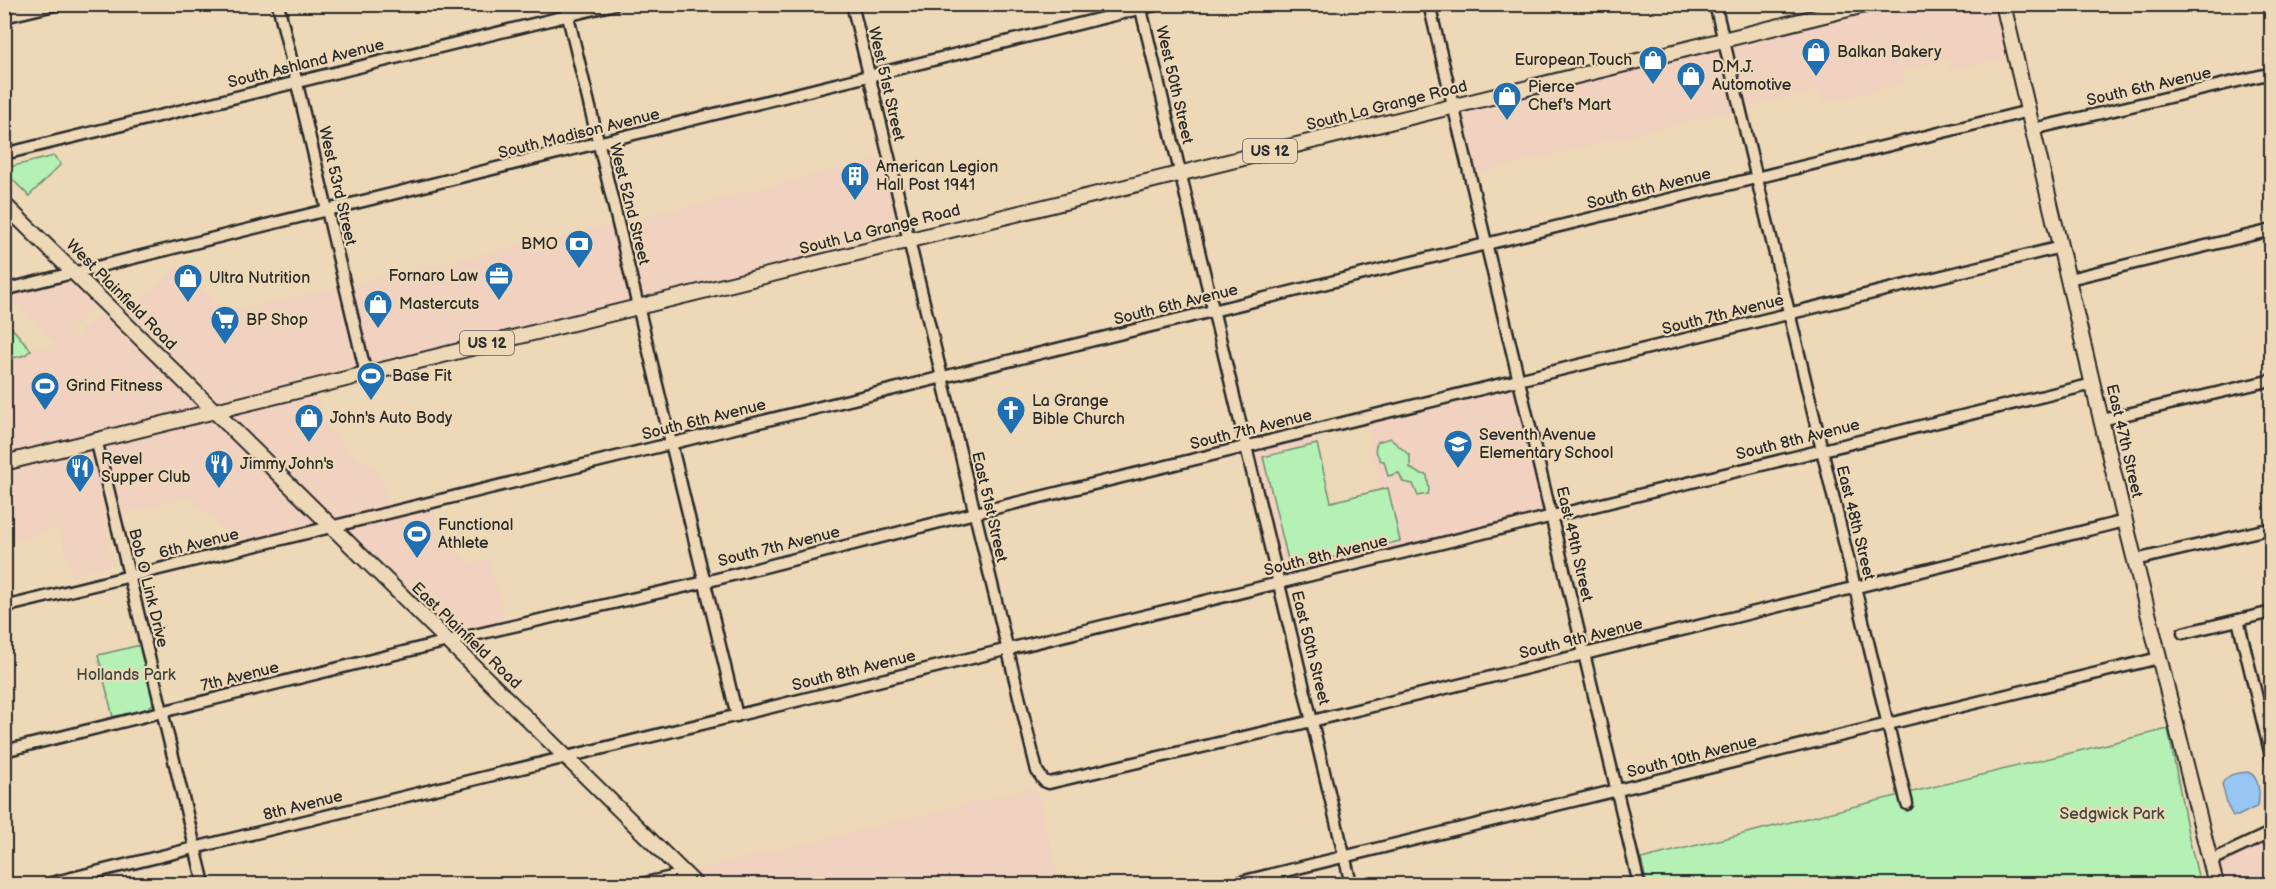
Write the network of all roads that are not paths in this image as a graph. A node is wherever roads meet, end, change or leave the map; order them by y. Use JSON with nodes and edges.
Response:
{"nodes":[{"id":1,"x":59,"y":4,"type":"edge"},
{"id":2,"x":278,"y":4,"type":"edge"},
{"id":3,"x":565,"y":4,"type":"edge"},
{"id":4,"x":615,"y":4,"type":"edge"},
{"id":5,"x":852,"y":4,"type":"edge"},
{"id":6,"x":1159,"y":4,"type":"edge"},
{"id":7,"x":1429,"y":4,"type":"edge"},
{"id":8,"x":1715,"y":4,"type":"edge"},
{"id":9,"x":1869,"y":4,"type":"edge"},
{"id":10,"x":2003,"y":4,"type":"edge"},
{"id":11,"x":1140,"y":7,"type":"edge"},
{"id":12,"x":568,"y":16,"type":"junction"},
{"id":13,"x":4,"y":18,"type":"edge"},
{"id":14,"x":1723,"y":40,"type":"junction"},
{"id":15,"x":2271,"y":73,"type":"edge"},
{"id":16,"x":870,"y":77,"type":"junction"},
{"id":17,"x":297,"y":82,"type":"junction"},
{"id":18,"x":1454,"y":106,"type":"junction"},
{"id":19,"x":2029,"y":111,"type":"junction"},
{"id":20,"x":2033,"y":129,"type":"junction"},
{"id":21,"x":599,"y":144,"type":"junction"},
{"id":22,"x":4,"y":154,"type":"edge"},
{"id":23,"x":1179,"y":173,"type":"junction"},
{"id":24,"x":1757,"y":178,"type":"junction"},
{"id":25,"x":4,"y":204,"type":"edge"},
{"id":26,"x":327,"y":211,"type":"junction"},
{"id":27,"x":2271,"y":230,"type":"edge"},
{"id":28,"x":909,"y":240,"type":"junction"},
{"id":29,"x":1487,"y":244,"type":"junction"},
{"id":30,"x":2061,"y":247,"type":"junction"},
{"id":31,"x":76,"y":272,"type":"junction"},
{"id":32,"x":2068,"y":279,"type":"junction"},
{"id":33,"x":4,"y":290,"type":"edge"},
{"id":34,"x":638,"y":306,"type":"junction"},
{"id":35,"x":1213,"y":311,"type":"junction"},
{"id":36,"x":1789,"y":314,"type":"junction"},
{"id":37,"x":366,"y":374,"type":"junction"},
{"id":38,"x":943,"y":377,"type":"junction"},
{"id":39,"x":1519,"y":380,"type":"junction"},
{"id":40,"x":2271,"y":380,"type":"edge"},
{"id":41,"x":2093,"y":384,"type":"junction"},
{"id":42,"x":213,"y":410,"type":"junction"},
{"id":43,"x":2102,"y":420,"type":"junction"},
{"id":44,"x":96,"y":439,"type":"junction"},
{"id":45,"x":671,"y":444,"type":"junction"},
{"id":46,"x":1245,"y":447,"type":"junction"},
{"id":47,"x":1822,"y":450,"type":"junction"},
{"id":48,"x":4,"y":463,"type":"edge"},
{"id":49,"x":975,"y":513,"type":"junction"},
{"id":50,"x":1551,"y":516,"type":"junction"},
{"id":51,"x":2125,"y":521,"type":"junction"},
{"id":52,"x":332,"y":527,"type":"junction"},
{"id":53,"x":2271,"y":528,"type":"edge"},
{"id":54,"x":2135,"y":560,"type":"junction"},
{"id":55,"x":130,"y":576,"type":"junction"},
{"id":56,"x":705,"y":582,"type":"junction"},
{"id":57,"x":1278,"y":583,"type":"junction"},
{"id":58,"x":1856,"y":587,"type":"junction"},
{"id":59,"x":4,"y":607,"type":"edge"},
{"id":60,"x":2271,"y":612,"type":"edge"},
{"id":61,"x":2238,"y":620,"type":"junction"},
{"id":62,"x":2183,"y":633,"type":"dead end"},
{"id":63,"x":448,"y":641,"type":"junction"},
{"id":64,"x":1008,"y":649,"type":"junction"},
{"id":65,"x":1584,"y":654,"type":"junction"},
{"id":66,"x":2159,"y":658,"type":"junction"},
{"id":67,"x":163,"y":712,"type":"junction"},
{"id":68,"x":737,"y":716,"type":"junction"},
{"id":69,"x":1312,"y":721,"type":"junction"},
{"id":70,"x":1888,"y":724,"type":"junction"},
{"id":71,"x":4,"y":751,"type":"edge"},
{"id":72,"x":567,"y":758,"type":"junction"},
{"id":73,"x":2271,"y":760,"type":"edge"},
{"id":74,"x":1044,"y":781,"type":"joint"},
{"id":75,"x":1617,"y":790,"type":"junction"},
{"id":76,"x":1907,"y":804,"type":"dead end"},
{"id":77,"x":2271,"y":832,"type":"edge"},
{"id":78,"x":195,"y":848,"type":"junction"},
{"id":79,"x":1344,"y":856,"type":"junction"},
{"id":80,"x":2210,"y":861,"type":"junction"},
{"id":81,"x":685,"y":874,"type":"junction"},
{"id":82,"x":47,"y":885,"type":"edge"},
{"id":83,"x":204,"y":885,"type":"edge"},
{"id":84,"x":640,"y":885,"type":"edge"},
{"id":85,"x":695,"y":885,"type":"edge"},
{"id":86,"x":1232,"y":885,"type":"edge"},
{"id":87,"x":1351,"y":885,"type":"edge"},
{"id":88,"x":1639,"y":885,"type":"edge"},
{"id":89,"x":2216,"y":885,"type":"edge"}],
"edges":[{"from":1,"to":13,"type":"street"},
{"from":2,"to":17,"type":"street","name":"West 53rd Street"},
{"from":3,"to":12,"type":"street","name":"West 52nd Street"},
{"from":4,"to":12,"type":"street","name":"South Ashland Avenue"},
{"from":5,"to":16,"type":"street","name":"West 51st Street"},
{"from":6,"to":11,"type":"street","name":"South Madison Avenue"},
{"from":7,"to":18,"type":"street","name":"East 49th Street"},
{"from":8,"to":14,"type":"street","name":"East 48th Street"},
{"from":9,"to":14,"type":"main road","name":"South La Grange Road","number":"US 12"},
{"from":10,"to":19,"type":"main road","name":"East 47th Street"},
{"from":11,"to":16,"type":"street","name":"South Madison Avenue"},
{"from":11,"to":23,"type":"street","name":"West 50th Street"},
{"from":12,"to":17,"type":"street","name":"South Ashland Avenue"},
{"from":12,"to":21,"type":"street","name":"West 52nd Street"},
{"from":14,"to":18,"type":"main road","name":"South La Grange Road","number":"US 12"},
{"from":14,"to":24,"type":"street","name":"East 48th Street"},
{"from":15,"to":20,"type":"street","name":"South 6th Avenue"},
{"from":16,"to":21,"type":"street","name":"South Madison Avenue"},
{"from":16,"to":28,"type":"street","name":"West 51st Street"},
{"from":17,"to":22,"type":"street","name":"South Ashland Avenue"},
{"from":17,"to":26,"type":"street","name":"West 53rd Street"},
{"from":18,"to":23,"type":"main road","name":"South La Grange Road","number":"US 12"},
{"from":18,"to":29,"type":"street","name":"East 49th Street"},
{"from":19,"to":20,"type":"main road","name":"East 47th Street"},
{"from":19,"to":24,"type":"street","name":"South 6th Avenue"},
{"from":20,"to":30,"type":"main road","name":"East 47th Street"},
{"from":21,"to":26,"type":"street","name":"South Madison Avenue"},
{"from":21,"to":34,"type":"street","name":"West 52nd Street"},
{"from":23,"to":28,"type":"main road","name":"South La Grange Road","number":"US 12"},
{"from":23,"to":35,"type":"street","name":"East 50th Street"},
{"from":24,"to":29,"type":"street","name":"South 6th Avenue"},
{"from":24,"to":36,"type":"street","name":"East 48th Street"},
{"from":25,"to":31,"type":"main road","name":"West Plainfield Road"},
{"from":26,"to":31,"type":"street","name":"South Madison Avenue"},
{"from":26,"to":37,"type":"street","name":"West 53rd Street"},
{"from":27,"to":32,"type":"street"},
{"from":28,"to":34,"type":"main road","name":"South La Grange Road","number":"US 12"},
{"from":28,"to":38,"type":"street","name":"East 51st Street"},
{"from":29,"to":35,"type":"street","name":"South 6th Avenue"},
{"from":29,"to":39,"type":"street","name":"East 49th Street"},
{"from":30,"to":32,"type":"main road","name":"East 47th Street"},
{"from":30,"to":36,"type":"street","name":"South 7th Avenue"},
{"from":31,"to":33,"type":"street","name":"South Madison Avenue"},
{"from":31,"to":42,"type":"main road","name":"West Plainfield Road"},
{"from":32,"to":41,"type":"main road","name":"East 47th Street"},
{"from":34,"to":37,"type":"main road","name":"South La Grange Road","number":"US 12"},
{"from":34,"to":45,"type":"street","name":"West 52nd Street"},
{"from":35,"to":38,"type":"street","name":"South 6th Avenue"},
{"from":35,"to":46,"type":"street","name":"East 50th Street"},
{"from":36,"to":39,"type":"street","name":"South 7th Avenue"},
{"from":36,"to":47,"type":"street","name":"East 48th Street"},
{"from":37,"to":42,"type":"main road","name":"South La Grange Road","number":"US 12"},
{"from":38,"to":45,"type":"street","name":"South 6th Avenue"},
{"from":38,"to":49,"type":"street","name":"East 51st Street"},
{"from":39,"to":46,"type":"street","name":"South 7th Avenue"},
{"from":39,"to":50,"type":"street","name":"East 49th Street"},
{"from":40,"to":43,"type":"street"},
{"from":41,"to":43,"type":"main road","name":"East 47th Street"},
{"from":41,"to":47,"type":"street","name":"South 8th Avenue"},
{"from":42,"to":44,"type":"main road","name":"South La Grange Road","number":"US 12"},
{"from":42,"to":52,"type":"main road","name":"East Plainfield Road"},
{"from":43,"to":51,"type":"main road","name":"East 47th Street"},
{"from":44,"to":48,"type":"main road","name":"South La Grange Road","number":"US 12"},
{"from":44,"to":55,"type":"street","name":"Bob O Link Drive"},
{"from":45,"to":52,"type":"street","name":"South 6th Avenue"},
{"from":45,"to":56,"type":"street","name":"West 52nd Street"},
{"from":46,"to":49,"type":"street","name":"South 7th Avenue"},
{"from":46,"to":57,"type":"street","name":"East 50th Street"},
{"from":47,"to":50,"type":"street","name":"South 8th Avenue"},
{"from":47,"to":58,"type":"street","name":"East 48th Street"},
{"from":49,"to":56,"type":"street","name":"South 7th Avenue"},
{"from":49,"to":64,"type":"street","name":"East 51st Street"},
{"from":50,"to":57,"type":"street","name":"South 8th Avenue"},
{"from":50,"to":65,"type":"street","name":"East 49th Street"},
{"from":51,"to":54,"type":"main road","name":"East 47th Street"},
{"from":51,"to":58,"type":"street","name":"South 9th Avenue"},
{"from":52,"to":55,"type":"street","name":"6th Avenue"},
{"from":52,"to":63,"type":"main road","name":"East Plainfield Road"},
{"from":53,"to":54,"type":"street"},
{"from":54,"to":66,"type":"main road","name":"East 47th Street"},
{"from":55,"to":59,"type":"street","name":"6th Avenue"},
{"from":55,"to":67,"type":"street","name":"Bob O Link Drive"},
{"from":56,"to":63,"type":"street","name":"South 7th Avenue"},
{"from":56,"to":68,"type":"street","name":"West 52nd Street"},
{"from":57,"to":64,"type":"street","name":"South 8th Avenue"},
{"from":57,"to":69,"type":"street","name":"East 50th Street"},
{"from":58,"to":65,"type":"street","name":"South 9th Avenue"},
{"from":58,"to":70,"type":"street","name":"East 48th Street"},
{"from":60,"to":61,"type":"street"},
{"from":61,"to":62,"type":"street"},
{"from":61,"to":73,"type":"street"},
{"from":63,"to":67,"type":"street","name":"7th Avenue"},
{"from":63,"to":72,"type":"main road","name":"East Plainfield Road"},
{"from":64,"to":68,"type":"street","name":"South 8th Avenue"},
{"from":64,"to":74,"type":"street","name":"East 51st Street"},
{"from":65,"to":69,"type":"street","name":"South 9th Avenue"},
{"from":65,"to":75,"type":"street","name":"East 49th Street"},
{"from":66,"to":70,"type":"street","name":"South 10th Avenue"},
{"from":66,"to":80,"type":"main road","name":"East 47th Street"},
{"from":67,"to":71,"type":"street","name":"7th Avenue"},
{"from":67,"to":78,"type":"street","name":"Bob O Link Drive"},
{"from":68,"to":72,"type":"street","name":"South 8th Avenue"},
{"from":69,"to":74,"type":"street","name":"South 9th Avenue"},
{"from":69,"to":79,"type":"street","name":"East 50th Street"},
{"from":70,"to":75,"type":"street","name":"South 10th Avenue"},
{"from":70,"to":76,"type":"street","name":"East 48th Street"},
{"from":72,"to":78,"type":"street","name":"8th Avenue"},
{"from":72,"to":81,"type":"main road","name":"East Plainfield Road"},
{"from":75,"to":79,"type":"street","name":"South 10th Avenue"},
{"from":75,"to":88,"type":"street","name":"East 49th Street"},
{"from":77,"to":80,"type":"street"},
{"from":78,"to":82,"type":"street","name":"8th Avenue"},
{"from":78,"to":83,"type":"street","name":"Bob O Link Drive"},
{"from":79,"to":86,"type":"street","name":"South 10th Avenue"},
{"from":79,"to":87,"type":"street","name":"East 50th Street"},
{"from":80,"to":89,"type":"main road","name":"East 47th Street"},
{"from":81,"to":84,"type":"street"},
{"from":81,"to":85,"type":"main road","name":"East Plainfield Road"}]}
